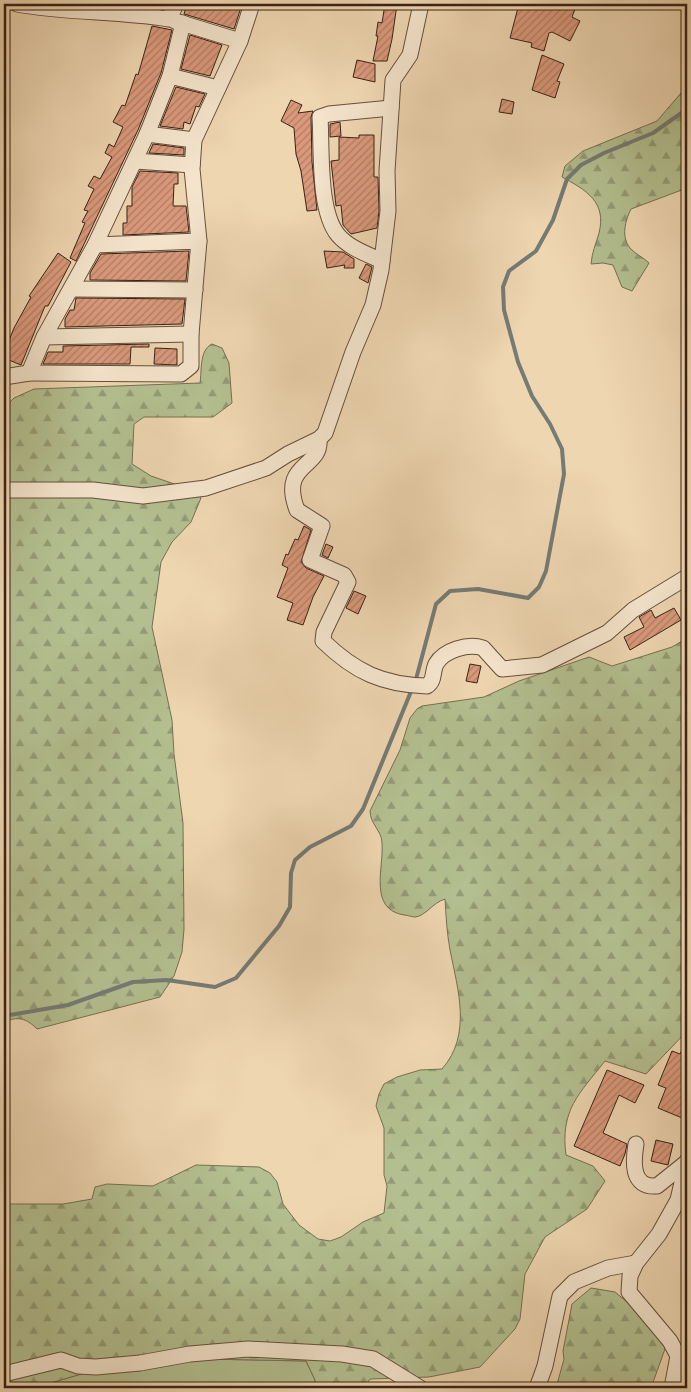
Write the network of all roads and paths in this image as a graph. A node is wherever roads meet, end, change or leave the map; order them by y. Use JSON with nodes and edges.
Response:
{"nodes":[{"id":1,"x":17,"y":4,"type":"edge"},
{"id":2,"x":176,"y":4,"type":"edge"},
{"id":3,"x":252,"y":4,"type":"edge"},
{"id":4,"x":421,"y":4,"type":"edge"},
{"id":5,"x":46,"y":7,"type":"edge"},
{"id":6,"x":144,"y":9,"type":"edge"},
{"id":7,"x":176,"y":21,"type":"junction"},
{"id":8,"x":240,"y":41,"type":"junction"},
{"id":9,"x":170,"y":76,"type":"junction"},
{"id":10,"x":218,"y":88,"type":"junction"},
{"id":11,"x":391,"y":108,"type":"junction"},
{"id":12,"x":147,"y":134,"type":"junction"},
{"id":13,"x":194,"y":140,"type":"junction"},
{"id":14,"x":134,"y":161,"type":"junction"},
{"id":15,"x":192,"y":165,"type":"junction"},
{"id":16,"x":199,"y":241,"type":"junction"},
{"id":17,"x":94,"y":245,"type":"junction"},
{"id":18,"x":382,"y":261,"type":"junction"},
{"id":19,"x":71,"y":288,"type":"junction"},
{"id":20,"x":195,"y":290,"type":"junction"},
{"id":21,"x":190,"y":334,"type":"junction"},
{"id":22,"x":44,"y":337,"type":"junction"},
{"id":23,"x":29,"y":374,"type":"junction"},
{"id":24,"x":4,"y":377,"type":"edge"},
{"id":25,"x":319,"y":439,"type":"junction"},
{"id":26,"x":4,"y":490,"type":"edge"},
{"id":27,"x":687,"y":578,"type":"edge"},
{"id":28,"x":636,"y":1144,"type":"dead end"},
{"id":29,"x":687,"y":1162,"type":"edge"},
{"id":30,"x":636,"y":1263,"type":"junction"},
{"id":31,"x":4,"y":1374,"type":"edge"},
{"id":32,"x":420,"y":1388,"type":"edge"},
{"id":33,"x":537,"y":1388,"type":"edge"},
{"id":34,"x":672,"y":1388,"type":"edge"}],
"edges":[{"from":1,"to":5,"type":"street"},
{"from":2,"to":7,"type":"street"},
{"from":3,"to":8,"type":"street"},
{"from":4,"to":11,"type":"street"},
{"from":5,"to":6,"type":"street"},
{"from":6,"to":7,"type":"street"},
{"from":7,"to":8,"type":"street"},
{"from":7,"to":9,"type":"street"},
{"from":8,"to":10,"type":"street"},
{"from":9,"to":10,"type":"street"},
{"from":9,"to":12,"type":"street"},
{"from":10,"to":13,"type":"street"},
{"from":11,"to":18,"type":"street"},
{"from":11,"to":18,"type":"street"},
{"from":12,"to":13,"type":"street"},
{"from":12,"to":14,"type":"street"},
{"from":13,"to":15,"type":"street"},
{"from":14,"to":15,"type":"street"},
{"from":14,"to":17,"type":"street"},
{"from":15,"to":16,"type":"street"},
{"from":16,"to":17,"type":"street"},
{"from":16,"to":20,"type":"street"},
{"from":17,"to":19,"type":"street"},
{"from":18,"to":25,"type":"street"},
{"from":19,"to":20,"type":"street"},
{"from":19,"to":22,"type":"street"},
{"from":20,"to":21,"type":"street"},
{"from":21,"to":22,"type":"street"},
{"from":21,"to":23,"type":"street"},
{"from":22,"to":23,"type":"street"},
{"from":23,"to":24,"type":"street"},
{"from":25,"to":26,"type":"street"},
{"from":25,"to":27,"type":"street"},
{"from":28,"to":29,"type":"street"},
{"from":29,"to":30,"type":"street"},
{"from":30,"to":33,"type":"street"},
{"from":30,"to":34,"type":"street"},
{"from":31,"to":32,"type":"street"}]}
